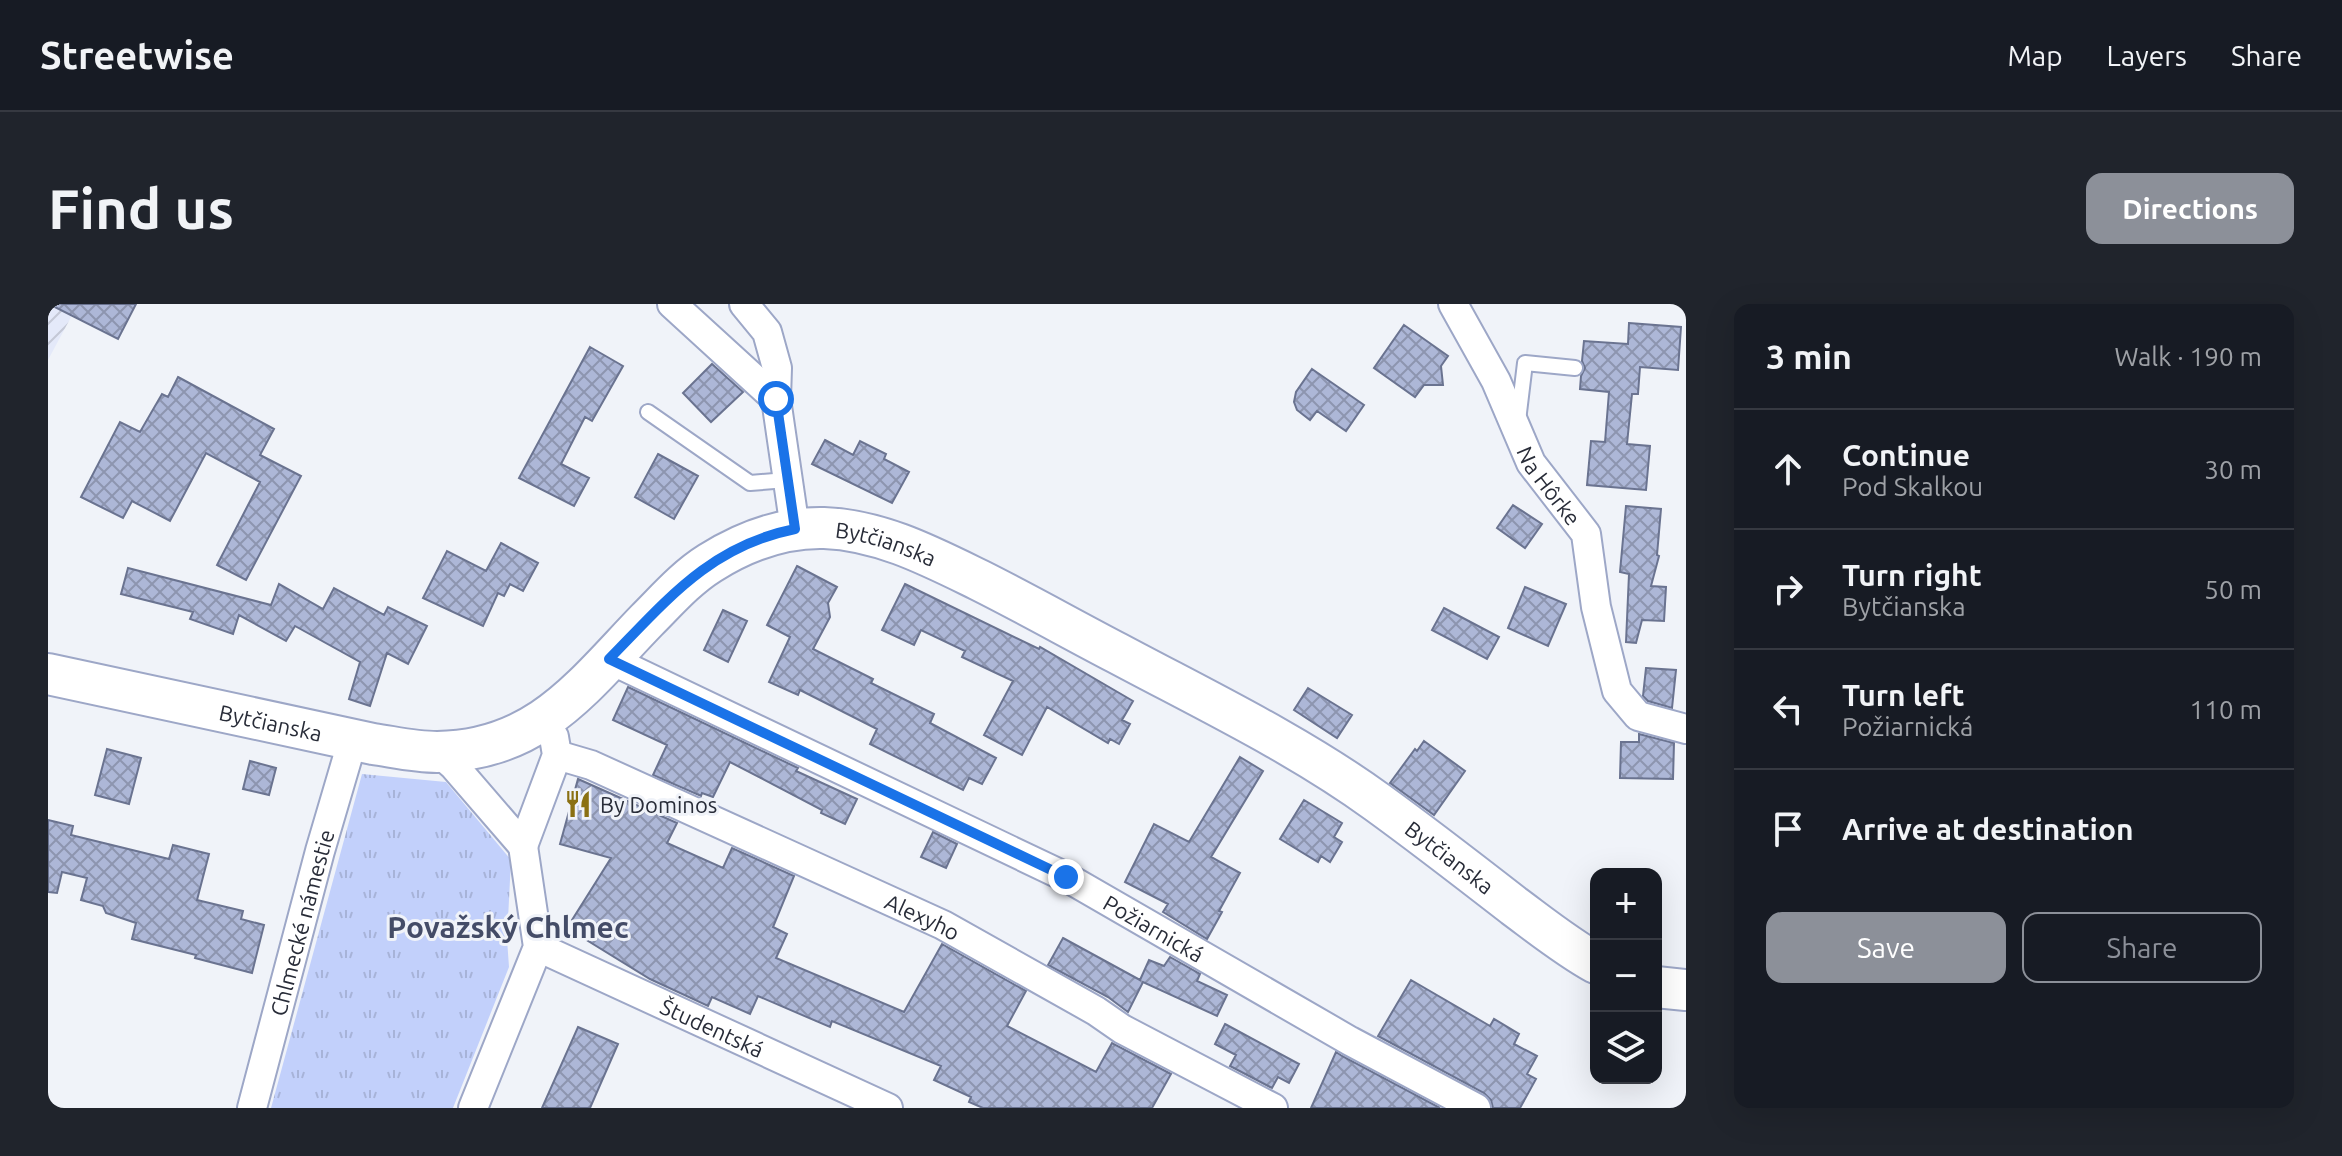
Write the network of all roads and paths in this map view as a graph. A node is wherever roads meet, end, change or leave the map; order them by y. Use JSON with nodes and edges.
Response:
{"nodes":[{"id":1,"x":672,"y":304,"type":"edge"},
{"id":2,"x":744,"y":304,"type":"edge"},
{"id":3,"x":1453,"y":304,"type":"edge"},
{"id":4,"x":1575,"y":368,"type":"dead end"},
{"id":5,"x":776,"y":399,"type":"junction"},
{"id":6,"x":648,"y":412,"type":"dead end"},
{"id":7,"x":1517,"y":429,"type":"junction"},
{"id":8,"x":787,"y":480,"type":"junction"},
{"id":9,"x":795,"y":529,"type":"junction"},
{"id":10,"x":609,"y":659,"type":"junction"},
{"id":11,"x":48,"y":674,"type":"edge"},
{"id":12,"x":551,"y":715,"type":"junction"},
{"id":13,"x":1686,"y":729,"type":"edge"},
{"id":14,"x":353,"y":739,"type":"junction"},
{"id":15,"x":438,"y":752,"type":"junction"},
{"id":16,"x":557,"y":755,"type":"junction"},
{"id":17,"x":523,"y":846,"type":"junction"},
{"id":18,"x":538,"y":947,"type":"junction"},
{"id":19,"x":1590,"y":959,"type":"edge"},
{"id":20,"x":1662,"y":988,"type":"edge"},
{"id":21,"x":1686,"y":990,"type":"edge"},
{"id":22,"x":252,"y":1108,"type":"edge"},
{"id":23,"x":473,"y":1108,"type":"edge"},
{"id":24,"x":888,"y":1108,"type":"edge"},
{"id":25,"x":1273,"y":1108,"type":"edge"},
{"id":26,"x":1476,"y":1108,"type":"edge"}],
"edges":[{"from":1,"to":5,"type":"street"},
{"from":2,"to":5,"type":"street"},
{"from":3,"to":7,"type":"street","name":"Na Hôrke"},
{"from":4,"to":7,"type":"lane"},
{"from":5,"to":8,"type":"street"},
{"from":6,"to":8,"type":"lane"},
{"from":7,"to":13,"type":"street","name":"Na Hôrke"},
{"from":8,"to":9,"type":"street"},
{"from":9,"to":10,"type":"main road","name":"Bytčianska"},
{"from":9,"to":19,"type":"main road","name":"Bytčianska"},
{"from":10,"to":12,"type":"main road","name":"Bytčianska"},
{"from":10,"to":26,"type":"street","name":"Požiarnická"},
{"from":11,"to":14,"type":"main road","name":"Bytčianska"},
{"from":12,"to":15,"type":"main road","name":"Bytčianska"},
{"from":12,"to":16,"type":"street"},
{"from":14,"to":15,"type":"main road","name":"Bytčianska"},
{"from":14,"to":22,"type":"street","name":"Chlmecké námestie"},
{"from":15,"to":17,"type":"street"},
{"from":16,"to":17,"type":"street"},
{"from":16,"to":25,"type":"street","name":"Alexyho"},
{"from":17,"to":18,"type":"street"},
{"from":18,"to":23,"type":"street"},
{"from":18,"to":24,"type":"street","name":"Študentská"},
{"from":20,"to":21,"type":"main road"}]}
